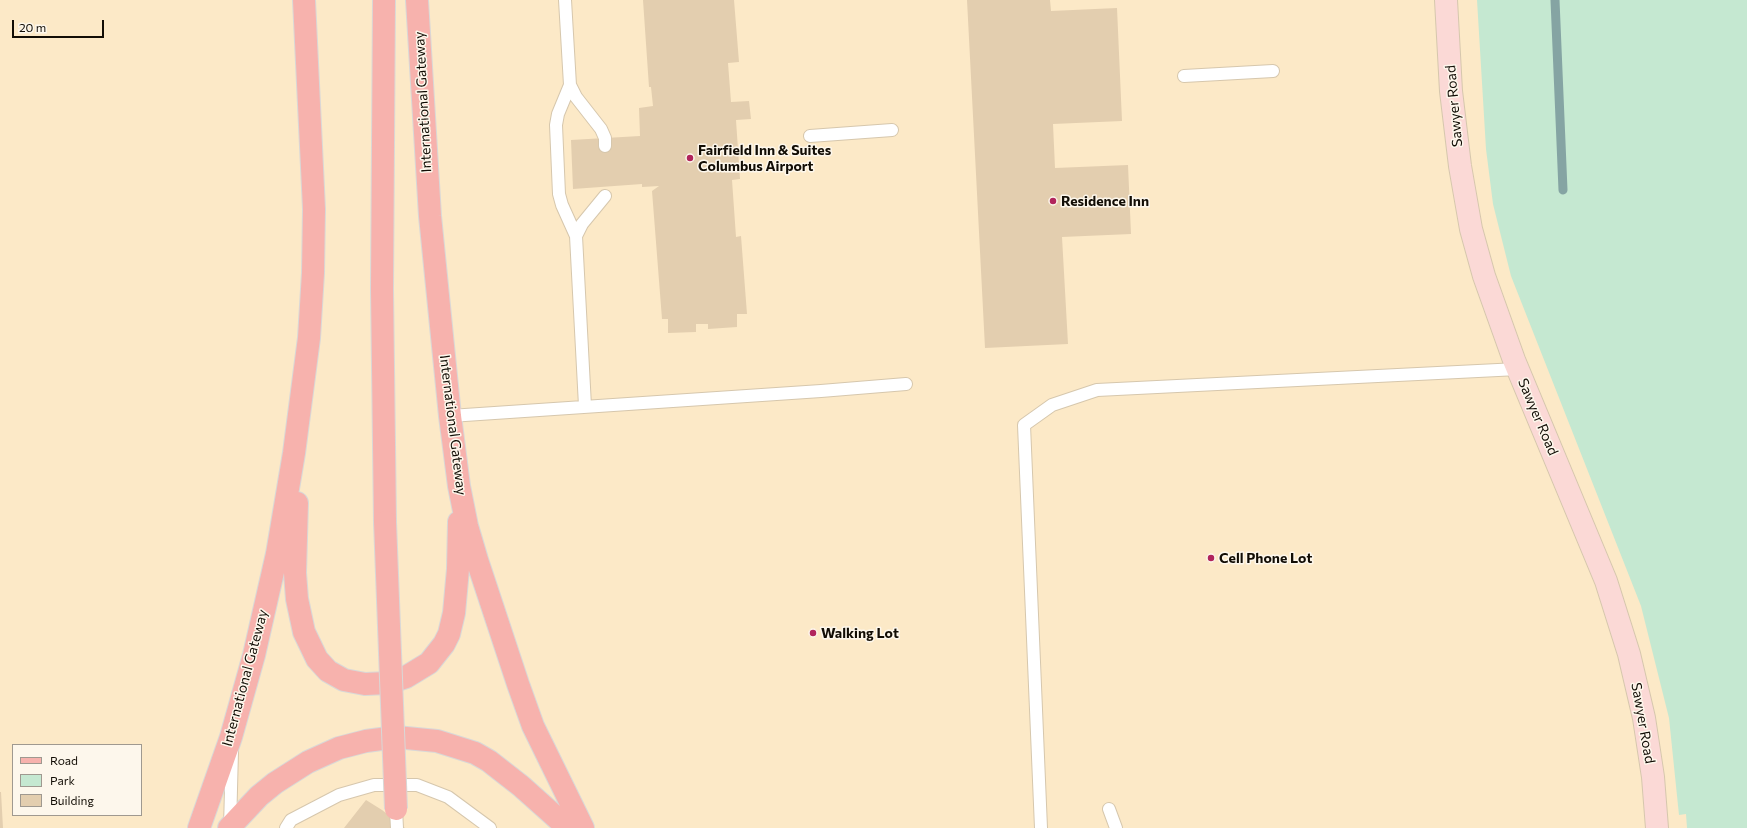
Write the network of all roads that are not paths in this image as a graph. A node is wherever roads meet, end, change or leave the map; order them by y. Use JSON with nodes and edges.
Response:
{"nodes":[{"id":1,"x":304,"y":0,"type":"edge"},
{"id":2,"x":384,"y":0,"type":"edge"},
{"id":3,"x":417,"y":0,"type":"edge"},
{"id":4,"x":565,"y":0,"type":"edge"},
{"id":5,"x":1446,"y":0,"type":"edge"},
{"id":6,"x":1273,"y":71,"type":"dead end"},
{"id":7,"x":1184,"y":76,"type":"dead end"},
{"id":8,"x":570,"y":85,"type":"junction"},
{"id":9,"x":892,"y":130,"type":"dead end"},
{"id":10,"x":810,"y":136,"type":"dead end"},
{"id":11,"x":605,"y":146,"type":"dead end"},
{"id":12,"x":605,"y":196,"type":"dead end"},
{"id":13,"x":576,"y":236,"type":"junction"},
{"id":14,"x":309,"y":338,"type":"junction"},
{"id":15,"x":1518,"y":369,"type":"junction"},
{"id":16,"x":906,"y":384,"type":"dead end"},
{"id":17,"x":585,"y":406,"type":"junction"},
{"id":18,"x":450,"y":416,"type":"junction"},
{"id":19,"x":459,"y":486,"type":"junction"},
{"id":20,"x":233,"y":728,"type":"junction"},
{"id":21,"x":1109,"y":809,"type":"dead end"},
{"id":22,"x":397,"y":818,"type":"edge"},
{"id":23,"x":199,"y":828,"type":"edge"},
{"id":24,"x":230,"y":828,"type":"edge"},
{"id":25,"x":286,"y":828,"type":"edge"},
{"id":26,"x":490,"y":828,"type":"edge"},
{"id":27,"x":568,"y":828,"type":"edge"},
{"id":28,"x":583,"y":828,"type":"edge"},
{"id":29,"x":1041,"y":828,"type":"edge"},
{"id":30,"x":1116,"y":828,"type":"edge"},
{"id":31,"x":1657,"y":828,"type":"edge"}],
"edges":[{"from":1,"to":14,"type":"main road","name":"International Gateway"},
{"from":2,"to":22,"type":"main road","bridge":true},
{"from":3,"to":18,"type":"main road","name":"International Gateway"},
{"from":4,"to":8,"type":"lane"},
{"from":5,"to":15,"type":"street","name":"Sawyer Road"},
{"from":6,"to":7,"type":"lane"},
{"from":8,"to":11,"type":"lane"},
{"from":8,"to":13,"type":"lane"},
{"from":9,"to":10,"type":"lane"},
{"from":12,"to":13,"type":"lane"},
{"from":13,"to":17,"type":"lane"},
{"from":14,"to":19,"type":"main road"},
{"from":14,"to":20,"type":"main road","name":"International Gateway"},
{"from":15,"to":29,"type":"lane"},
{"from":15,"to":31,"type":"street","name":"Sawyer Road"},
{"from":16,"to":17,"type":"lane"},
{"from":17,"to":18,"type":"lane"},
{"from":18,"to":19,"type":"main road","name":"International Gateway"},
{"from":19,"to":28,"type":"main road","name":"International Gateway"},
{"from":20,"to":23,"type":"main road","name":"International Gateway"},
{"from":20,"to":24,"type":"lane"},
{"from":21,"to":30,"type":"lane"},
{"from":24,"to":27,"type":"main road"},
{"from":25,"to":26,"type":"lane"}]}
